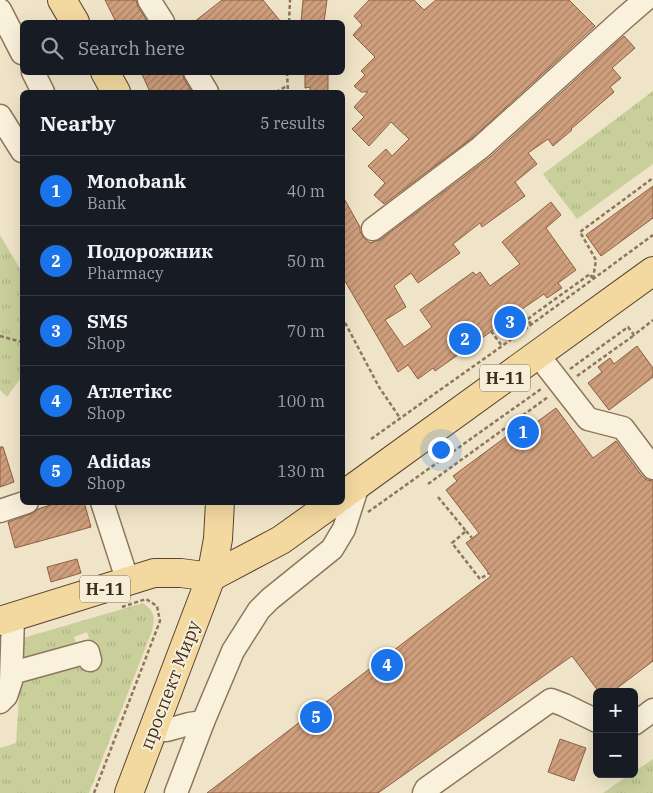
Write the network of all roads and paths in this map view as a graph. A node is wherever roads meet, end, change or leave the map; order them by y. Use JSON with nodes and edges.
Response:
{"nodes":[{"id":1,"x":62,"y":0,"type":"edge"},
{"id":2,"x":149,"y":0,"type":"edge"},
{"id":3,"x":290,"y":0,"type":"edge"},
{"id":4,"x":645,"y":0,"type":"edge"},
{"id":5,"x":0,"y":10,"type":"edge"},
{"id":6,"x":74,"y":20,"type":"edge"},
{"id":7,"x":162,"y":20,"type":"edge"},
{"id":8,"x":289,"y":20,"type":"edge"},
{"id":9,"x":20,"y":49,"type":"edge"},
{"id":10,"x":34,"y":75,"type":"edge"},
{"id":11,"x":107,"y":75,"type":"edge"},
{"id":12,"x":196,"y":75,"type":"edge"},
{"id":13,"x":287,"y":75,"type":"edge"},
{"id":14,"x":287,"y":86,"type":"junction"},
{"id":15,"x":42,"y":90,"type":"edge"},
{"id":16,"x":115,"y":90,"type":"edge"},
{"id":17,"x":206,"y":90,"type":"edge"},
{"id":18,"x":280,"y":90,"type":"edge"},
{"id":19,"x":288,"y":90,"type":"edge"},
{"id":20,"x":0,"y":116,"type":"edge"},
{"id":21,"x":20,"y":148,"type":"edge"},
{"id":22,"x":653,"y":178,"type":"edge"},
{"id":23,"x":373,"y":228,"type":"dead end"},
{"id":24,"x":653,"y":235,"type":"edge"},
{"id":25,"x":653,"y":271,"type":"edge"},
{"id":26,"x":593,"y":279,"type":"junction"},
{"id":27,"x":653,"y":320,"type":"edge"},
{"id":28,"x":345,"y":323,"type":"edge"},
{"id":29,"x":532,"y":324,"type":"junction"},
{"id":30,"x":491,"y":331,"type":"dead end"},
{"id":31,"x":634,"y":335,"type":"junction"},
{"id":32,"x":0,"y":336,"type":"edge"},
{"id":33,"x":20,"y":341,"type":"edge"},
{"id":34,"x":502,"y":346,"type":"junction"},
{"id":35,"x":538,"y":355,"type":"junction"},
{"id":36,"x":566,"y":380,"type":"junction"},
{"id":37,"x":400,"y":418,"type":"junction"},
{"id":38,"x":371,"y":439,"type":"dead end"},
{"id":39,"x":653,"y":468,"type":"edge"},
{"id":40,"x":428,"y":484,"type":"dead end"},
{"id":41,"x":350,"y":491,"type":"edge"},
{"id":42,"x":438,"y":497,"type":"dead end"},
{"id":43,"x":20,"y":504,"type":"edge"},
{"id":44,"x":103,"y":505,"type":"edge"},
{"id":45,"x":220,"y":505,"type":"edge"},
{"id":46,"x":330,"y":505,"type":"edge"},
{"id":47,"x":0,"y":511,"type":"edge"},
{"id":48,"x":369,"y":512,"type":"dead end"},
{"id":49,"x":466,"y":531,"type":"junction"},
{"id":50,"x":472,"y":538,"type":"dead end"},
{"id":51,"x":489,"y":573,"type":"dead end"},
{"id":52,"x":211,"y":577,"type":"junction"},
{"id":53,"x":128,"y":582,"type":"junction"},
{"id":54,"x":117,"y":608,"type":"dead end"},
{"id":55,"x":7,"y":619,"type":"edge"},
{"id":56,"x":90,"y":660,"type":"dead end"},
{"id":57,"x":12,"y":673,"type":"junction"},
{"id":58,"x":0,"y":702,"type":"edge"},
{"id":59,"x":653,"y":710,"type":"edge"},
{"id":60,"x":593,"y":719,"type":"edge"},
{"id":61,"x":638,"y":721,"type":"edge"},
{"id":62,"x":203,"y":722,"type":"junction"},
{"id":63,"x":153,"y":730,"type":"junction"},
{"id":64,"x":94,"y":793,"type":"edge"},
{"id":65,"x":129,"y":793,"type":"edge"},
{"id":66,"x":176,"y":793,"type":"edge"},
{"id":67,"x":424,"y":793,"type":"edge"}],
"edges":[{"from":1,"to":6,"type":"main road"},
{"from":2,"to":7,"type":"street"},
{"from":3,"to":8,"type":"path"},
{"from":4,"to":23,"type":"street"},
{"from":5,"to":9,"type":"street"},
{"from":10,"to":15,"type":"street"},
{"from":11,"to":16,"type":"main road"},
{"from":12,"to":17,"type":"street"},
{"from":13,"to":14,"type":"path"},
{"from":14,"to":18,"type":"path"},
{"from":14,"to":19,"type":"path"},
{"from":20,"to":21,"type":"street"},
{"from":22,"to":26,"type":"path"},
{"from":24,"to":26,"type":"path"},
{"from":25,"to":35,"type":"main road","number":"Н-11"},
{"from":26,"to":29,"type":"path"},
{"from":26,"to":29,"type":"path"},
{"from":27,"to":31,"type":"path"},
{"from":28,"to":37,"type":"path"},
{"from":29,"to":34,"type":"path"},
{"from":30,"to":34,"type":"path"},
{"from":31,"to":36,"type":"path"},
{"from":31,"to":36,"type":"path"},
{"from":32,"to":33,"type":"path"},
{"from":34,"to":37,"type":"path"},
{"from":35,"to":36,"type":"street"},
{"from":35,"to":41,"type":"main road","number":"Н-11"},
{"from":36,"to":39,"type":"street"},
{"from":36,"to":40,"type":"path"},
{"from":36,"to":48,"type":"path"},
{"from":37,"to":38,"type":"path"},
{"from":41,"to":62,"type":"street"},
{"from":42,"to":49,"type":"path"},
{"from":43,"to":47,"type":"street"},
{"from":44,"to":53,"type":"street"},
{"from":45,"to":52,"type":"main road","name":"проспект Миру"},
{"from":46,"to":52,"type":"main road"},
{"from":49,"to":50,"type":"path"},
{"from":49,"to":51,"type":"path"},
{"from":52,"to":53,"type":"main road","number":"Н-11"},
{"from":52,"to":63,"type":"main road","name":"проспект Миру"},
{"from":53,"to":55,"type":"main road","number":"Н-11"},
{"from":54,"to":64,"type":"path"},
{"from":55,"to":57,"type":"street"},
{"from":56,"to":57,"type":"street"},
{"from":57,"to":58,"type":"street"},
{"from":59,"to":61,"type":"street"},
{"from":60,"to":67,"type":"street"},
{"from":62,"to":63,"type":"street"},
{"from":62,"to":66,"type":"street"},
{"from":63,"to":65,"type":"main road","name":"проспект Миру"}]}
